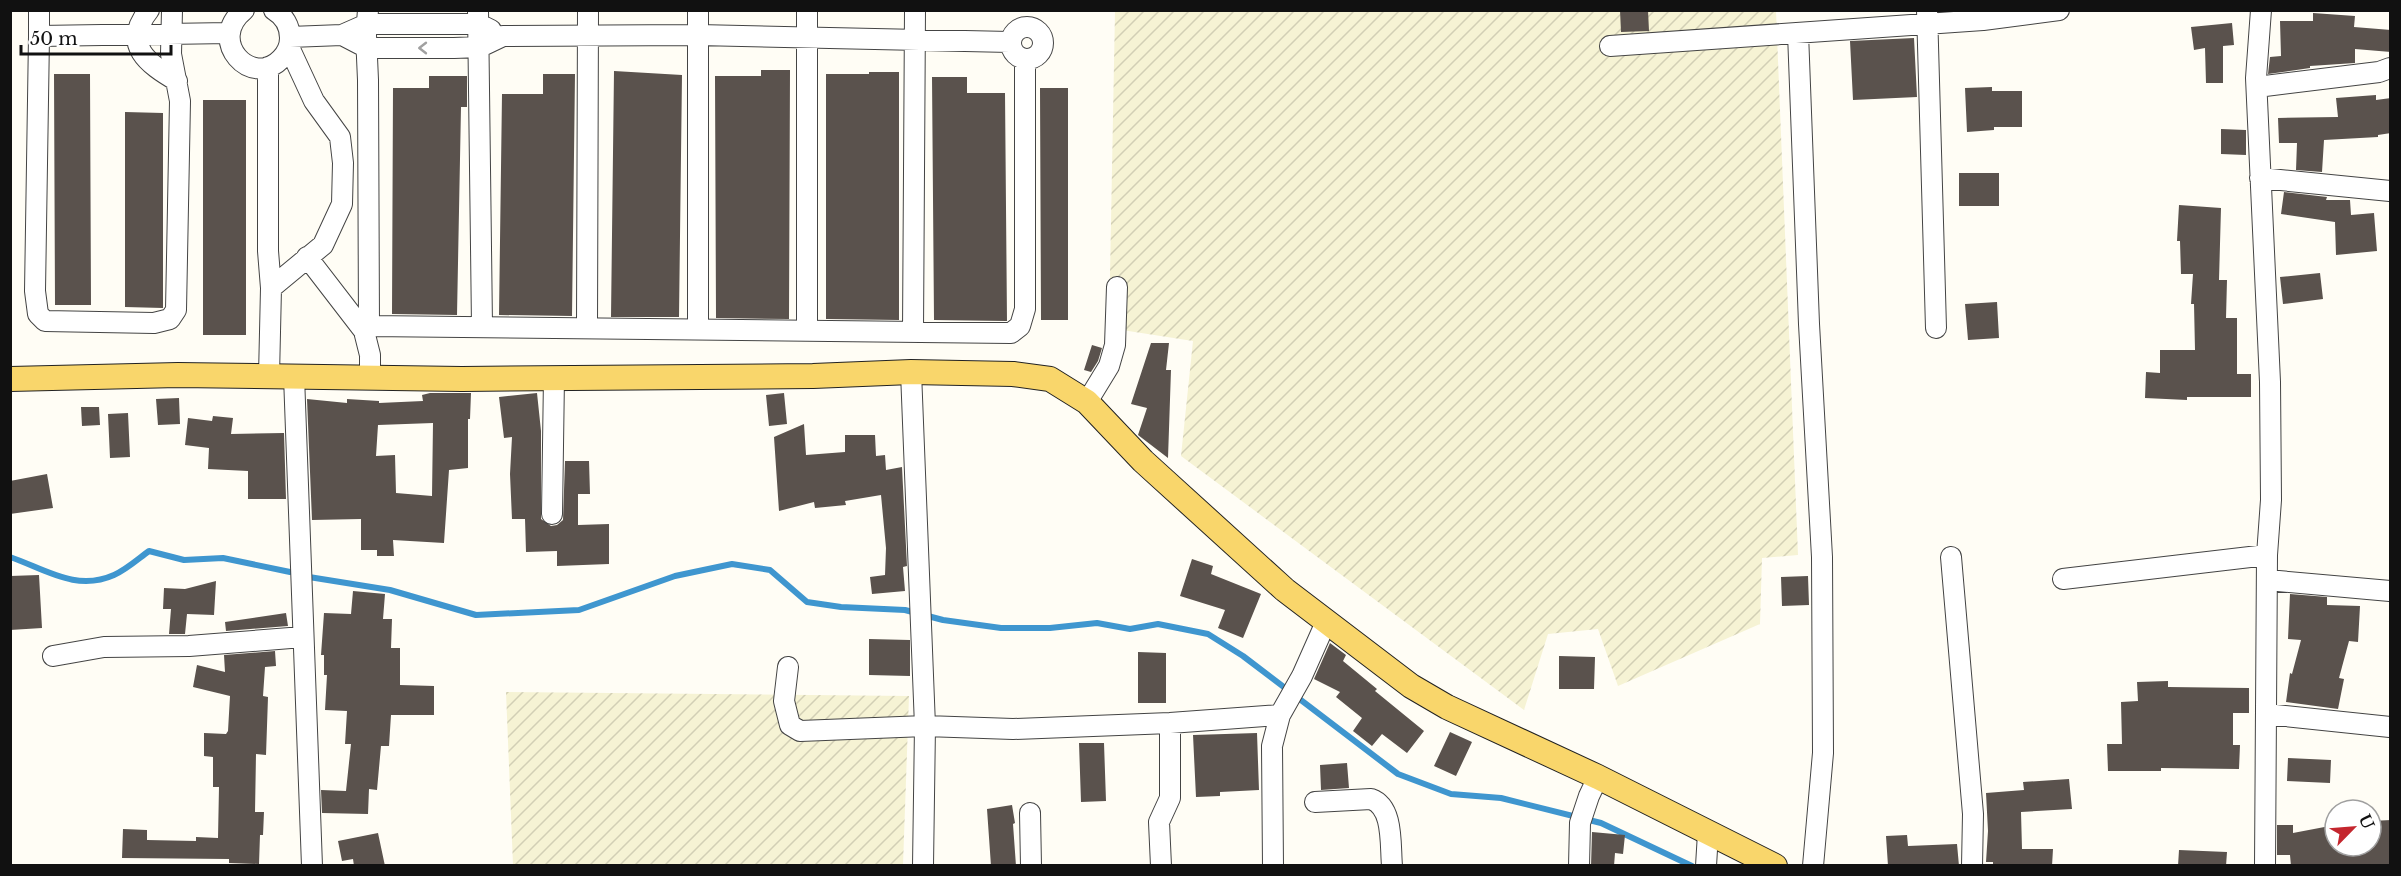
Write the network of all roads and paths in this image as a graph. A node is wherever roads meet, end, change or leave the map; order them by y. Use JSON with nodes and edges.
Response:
{"nodes":[{"id":1,"x":39,"y":10,"type":"edge"},
{"id":2,"x":148,"y":10,"type":"edge"},
{"id":3,"x":172,"y":10,"type":"edge"},
{"id":4,"x":244,"y":10,"type":"edge"},
{"id":5,"x":274,"y":10,"type":"edge"},
{"id":6,"x":588,"y":10,"type":"edge"},
{"id":7,"x":698,"y":10,"type":"edge"},
{"id":8,"x":807,"y":10,"type":"edge"},
{"id":9,"x":915,"y":10,"type":"edge"},
{"id":10,"x":2059,"y":10,"type":"edge"},
{"id":11,"x":2260,"y":10,"type":"edge"},
{"id":12,"x":367,"y":17,"type":"edge"},
{"id":13,"x":479,"y":17,"type":"edge"},
{"id":14,"x":1927,"y":17,"type":"edge"},
{"id":15,"x":1027,"y":18,"type":"edge"},
{"id":16,"x":170,"y":33,"type":"junction"},
{"id":17,"x":229,"y":33,"type":"junction"},
{"id":18,"x":1798,"y":33,"type":"junction"},
{"id":19,"x":137,"y":34,"type":"junction"},
{"id":20,"x":342,"y":35,"type":"junction"},
{"id":21,"x":588,"y":35,"type":"junction"},
{"id":22,"x":698,"y":35,"type":"junction"},
{"id":23,"x":39,"y":36,"type":"junction"},
{"id":24,"x":503,"y":36,"type":"junction"},
{"id":25,"x":807,"y":39,"type":"junction"},
{"id":26,"x":290,"y":42,"type":"junction"},
{"id":27,"x":915,"y":42,"type":"junction"},
{"id":28,"x":1010,"y":42,"type":"junction"},
{"id":29,"x":1610,"y":46,"type":"dead end"},
{"id":30,"x":480,"y":47,"type":"junction"},
{"id":31,"x":367,"y":48,"type":"junction"},
{"id":32,"x":1025,"y":59,"type":"junction"},
{"id":33,"x":268,"y":67,"type":"junction"},
{"id":34,"x":2391,"y":68,"type":"edge"},
{"id":35,"x":177,"y":81,"type":"junction"},
{"id":36,"x":2257,"y":87,"type":"junction"},
{"id":37,"x":2260,"y":178,"type":"junction"},
{"id":38,"x":2391,"y":191,"type":"edge"},
{"id":39,"x":307,"y":257,"type":"junction"},
{"id":40,"x":1117,"y":287,"type":"dead end"},
{"id":41,"x":270,"y":288,"type":"junction"},
{"id":42,"x":482,"y":326,"type":"junction"},
{"id":43,"x":587,"y":327,"type":"junction"},
{"id":44,"x":698,"y":328,"type":"junction"},
{"id":45,"x":1936,"y":328,"type":"dead end"},
{"id":46,"x":807,"y":330,"type":"junction"},
{"id":47,"x":913,"y":332,"type":"junction"},
{"id":48,"x":370,"y":367,"type":"junction"},
{"id":49,"x":911,"y":372,"type":"junction"},
{"id":50,"x":268,"y":376,"type":"junction"},
{"id":51,"x":294,"y":376,"type":"junction"},
{"id":52,"x":554,"y":377,"type":"junction"},
{"id":53,"x":10,"y":379,"type":"edge"},
{"id":54,"x":1087,"y":402,"type":"junction"},
{"id":55,"x":552,"y":514,"type":"dead end"},
{"id":56,"x":2267,"y":555,"type":"junction"},
{"id":57,"x":1950,"y":557,"type":"dead end"},
{"id":58,"x":2063,"y":579,"type":"dead end"},
{"id":59,"x":2267,"y":580,"type":"junction"},
{"id":60,"x":2391,"y":591,"type":"edge"},
{"id":61,"x":1326,"y":622,"type":"junction"},
{"id":62,"x":303,"y":637,"type":"junction"},
{"id":63,"x":53,"y":656,"type":"dead end"},
{"id":64,"x":788,"y":667,"type":"dead end"},
{"id":65,"x":2266,"y":714,"type":"junction"},
{"id":66,"x":1280,"y":715,"type":"junction"},
{"id":67,"x":1170,"y":723,"type":"junction"},
{"id":68,"x":925,"y":726,"type":"junction"},
{"id":69,"x":2391,"y":727,"type":"edge"},
{"id":70,"x":1594,"y":787,"type":"junction"},
{"id":71,"x":1315,"y":802,"type":"dead end"},
{"id":72,"x":1030,"y":813,"type":"dead end"},
{"id":73,"x":1707,"y":851,"type":"edge"},
{"id":74,"x":312,"y":866,"type":"edge"},
{"id":75,"x":923,"y":866,"type":"edge"},
{"id":76,"x":1031,"y":866,"type":"edge"},
{"id":77,"x":1161,"y":866,"type":"edge"},
{"id":78,"x":1273,"y":866,"type":"edge"},
{"id":79,"x":1392,"y":866,"type":"edge"},
{"id":80,"x":1579,"y":866,"type":"edge"},
{"id":81,"x":1775,"y":866,"type":"edge"},
{"id":82,"x":1813,"y":866,"type":"edge"},
{"id":83,"x":1972,"y":866,"type":"edge"},
{"id":84,"x":2265,"y":866,"type":"edge"}],
"edges":[{"from":1,"to":23,"type":"street"},
{"from":2,"to":19,"type":"street"},
{"from":3,"to":16,"type":"street"},
{"from":4,"to":17,"type":"street"},
{"from":5,"to":26,"type":"street"},
{"from":6,"to":21,"type":"street"},
{"from":7,"to":22,"type":"street"},
{"from":8,"to":25,"type":"street"},
{"from":9,"to":27,"type":"street"},
{"from":10,"to":14,"type":"street"},
{"from":11,"to":36,"type":"street"},
{"from":12,"to":13,"type":"street"},
{"from":12,"to":20,"type":"street"},
{"from":12,"to":31,"type":"street"},
{"from":13,"to":24,"type":"street"},
{"from":13,"to":30,"type":"street"},
{"from":14,"to":18,"type":"street"},
{"from":14,"to":45,"type":"street"},
{"from":15,"to":28,"type":"street"},
{"from":15,"to":32,"type":"street"},
{"from":16,"to":17,"type":"street"},
{"from":16,"to":19,"type":"street"},
{"from":16,"to":35,"type":"street"},
{"from":17,"to":33,"type":"street"},
{"from":18,"to":29,"type":"street"},
{"from":18,"to":82,"type":"street"},
{"from":19,"to":23,"type":"street"},
{"from":19,"to":35,"type":"street"},
{"from":20,"to":26,"type":"street"},
{"from":20,"to":31,"type":"street"},
{"from":21,"to":22,"type":"street"},
{"from":21,"to":24,"type":"street"},
{"from":21,"to":43,"type":"street"},
{"from":22,"to":25,"type":"street"},
{"from":22,"to":44,"type":"street"},
{"from":23,"to":35,"type":"street"},
{"from":24,"to":30,"type":"street"},
{"from":25,"to":27,"type":"street"},
{"from":25,"to":46,"type":"street"},
{"from":26,"to":33,"type":"street"},
{"from":26,"to":39,"type":"street"},
{"from":27,"to":28,"type":"street"},
{"from":27,"to":47,"type":"street"},
{"from":28,"to":32,"type":"street"},
{"from":30,"to":31,"type":"street","one_way":true},
{"from":30,"to":42,"type":"street"},
{"from":31,"to":42,"type":"street"},
{"from":32,"to":47,"type":"street"},
{"from":33,"to":41,"type":"street"},
{"from":34,"to":36,"type":"street"},
{"from":36,"to":37,"type":"street"},
{"from":37,"to":38,"type":"street"},
{"from":37,"to":56,"type":"street"},
{"from":39,"to":41,"type":"street"},
{"from":39,"to":48,"type":"street"},
{"from":40,"to":54,"type":"street"},
{"from":41,"to":50,"type":"street"},
{"from":42,"to":43,"type":"street"},
{"from":43,"to":44,"type":"street"},
{"from":44,"to":46,"type":"street"},
{"from":46,"to":47,"type":"street"},
{"from":48,"to":51,"type":"main road"},
{"from":48,"to":52,"type":"main road"},
{"from":49,"to":52,"type":"main road"},
{"from":49,"to":54,"type":"main road"},
{"from":49,"to":68,"type":"street"},
{"from":50,"to":51,"type":"main road"},
{"from":50,"to":53,"type":"main road"},
{"from":51,"to":62,"type":"street"},
{"from":52,"to":55,"type":"street"},
{"from":54,"to":61,"type":"main road"},
{"from":56,"to":58,"type":"street"},
{"from":56,"to":59,"type":"street"},
{"from":57,"to":83,"type":"street"},
{"from":59,"to":60,"type":"street"},
{"from":59,"to":65,"type":"street"},
{"from":61,"to":66,"type":"street"},
{"from":61,"to":70,"type":"main road"},
{"from":62,"to":63,"type":"street"},
{"from":62,"to":74,"type":"street"},
{"from":64,"to":68,"type":"street"},
{"from":65,"to":69,"type":"street"},
{"from":65,"to":84,"type":"street"},
{"from":66,"to":67,"type":"street"},
{"from":66,"to":78,"type":"street"},
{"from":67,"to":68,"type":"street"},
{"from":67,"to":77,"type":"street"},
{"from":68,"to":75,"type":"street"},
{"from":70,"to":73,"type":"main road"},
{"from":70,"to":80,"type":"street"},
{"from":71,"to":79,"type":"street"},
{"from":72,"to":76,"type":"street"},
{"from":73,"to":81,"type":"main road"}]}
